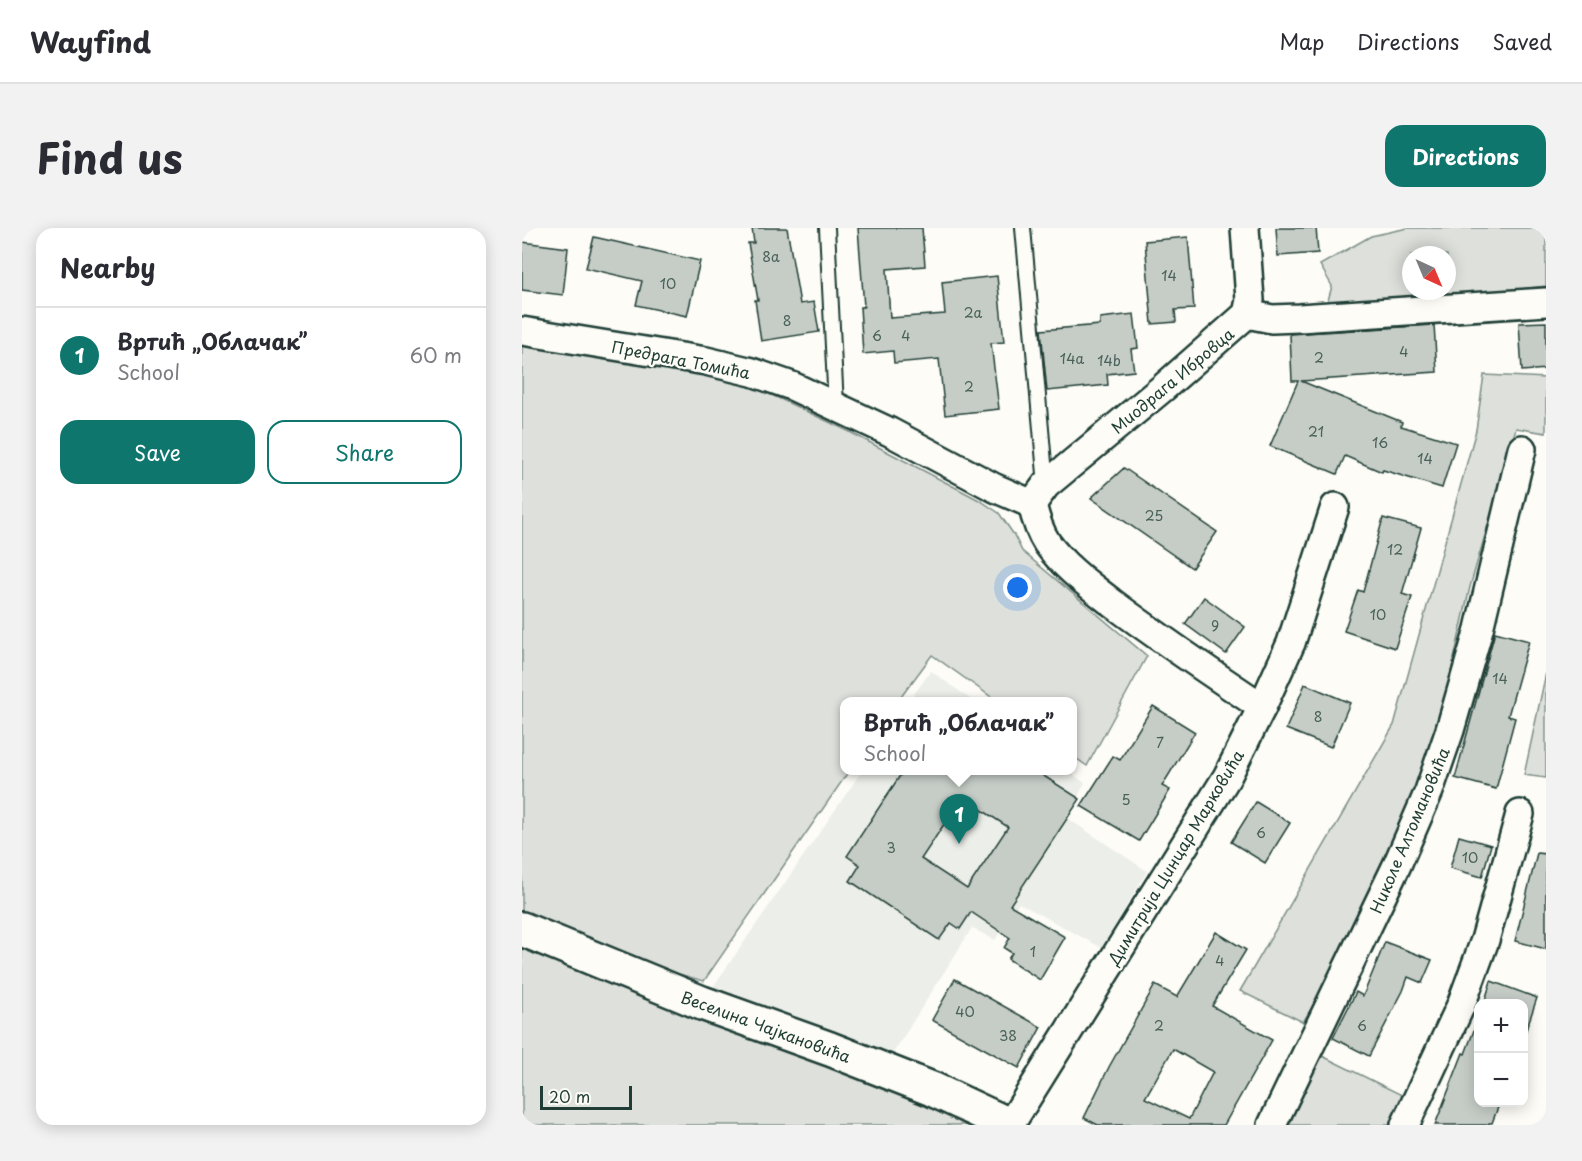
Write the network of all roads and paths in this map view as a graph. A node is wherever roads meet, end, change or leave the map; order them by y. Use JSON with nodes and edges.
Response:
{"nodes":[{"id":1,"x":827,"y":228,"type":"edge"},
{"id":2,"x":1023,"y":228,"type":"edge"},
{"id":3,"x":1245,"y":228,"type":"edge"},
{"id":4,"x":1546,"y":302,"type":"edge"},
{"id":5,"x":1247,"y":314,"type":"junction"},
{"id":6,"x":522,"y":331,"type":"edge"},
{"id":7,"x":836,"y":406,"type":"junction"},
{"id":8,"x":1522,"y":449,"type":"dead end"},
{"id":9,"x":1039,"y":495,"type":"junction"},
{"id":10,"x":1335,"y":507,"type":"dead end"},
{"id":11,"x":1262,"y":707,"type":"junction"},
{"id":12,"x":1520,"y":814,"type":"dead end"},
{"id":13,"x":522,"y":929,"type":"edge"},
{"id":14,"x":1010,"y":1125,"type":"edge"},
{"id":15,"x":1272,"y":1125,"type":"edge"},
{"id":16,"x":1405,"y":1125,"type":"edge"}],
"edges":[{"from":1,"to":7,"type":"lane"},
{"from":2,"to":9,"type":"lane"},
{"from":3,"to":5,"type":"street","name":"Миодрага Ибровца"},
{"from":4,"to":5,"type":"street"},
{"from":5,"to":9,"type":"street","name":"Миодрага Ибровца"},
{"from":6,"to":7,"type":"street","name":"Предрага Томића"},
{"from":7,"to":9,"type":"street","name":"Предрага Томића"},
{"from":8,"to":15,"type":"street","name":"Николе Алтомановића"},
{"from":9,"to":11,"type":"street"},
{"from":10,"to":11,"type":"street","name":"Димитрија Цинцар Марковића"},
{"from":11,"to":14,"type":"street","name":"Димитрија Цинцар Марковића"},
{"from":12,"to":16,"type":"street"},
{"from":13,"to":14,"type":"street","name":"Веселина Чајкановића"}]}
